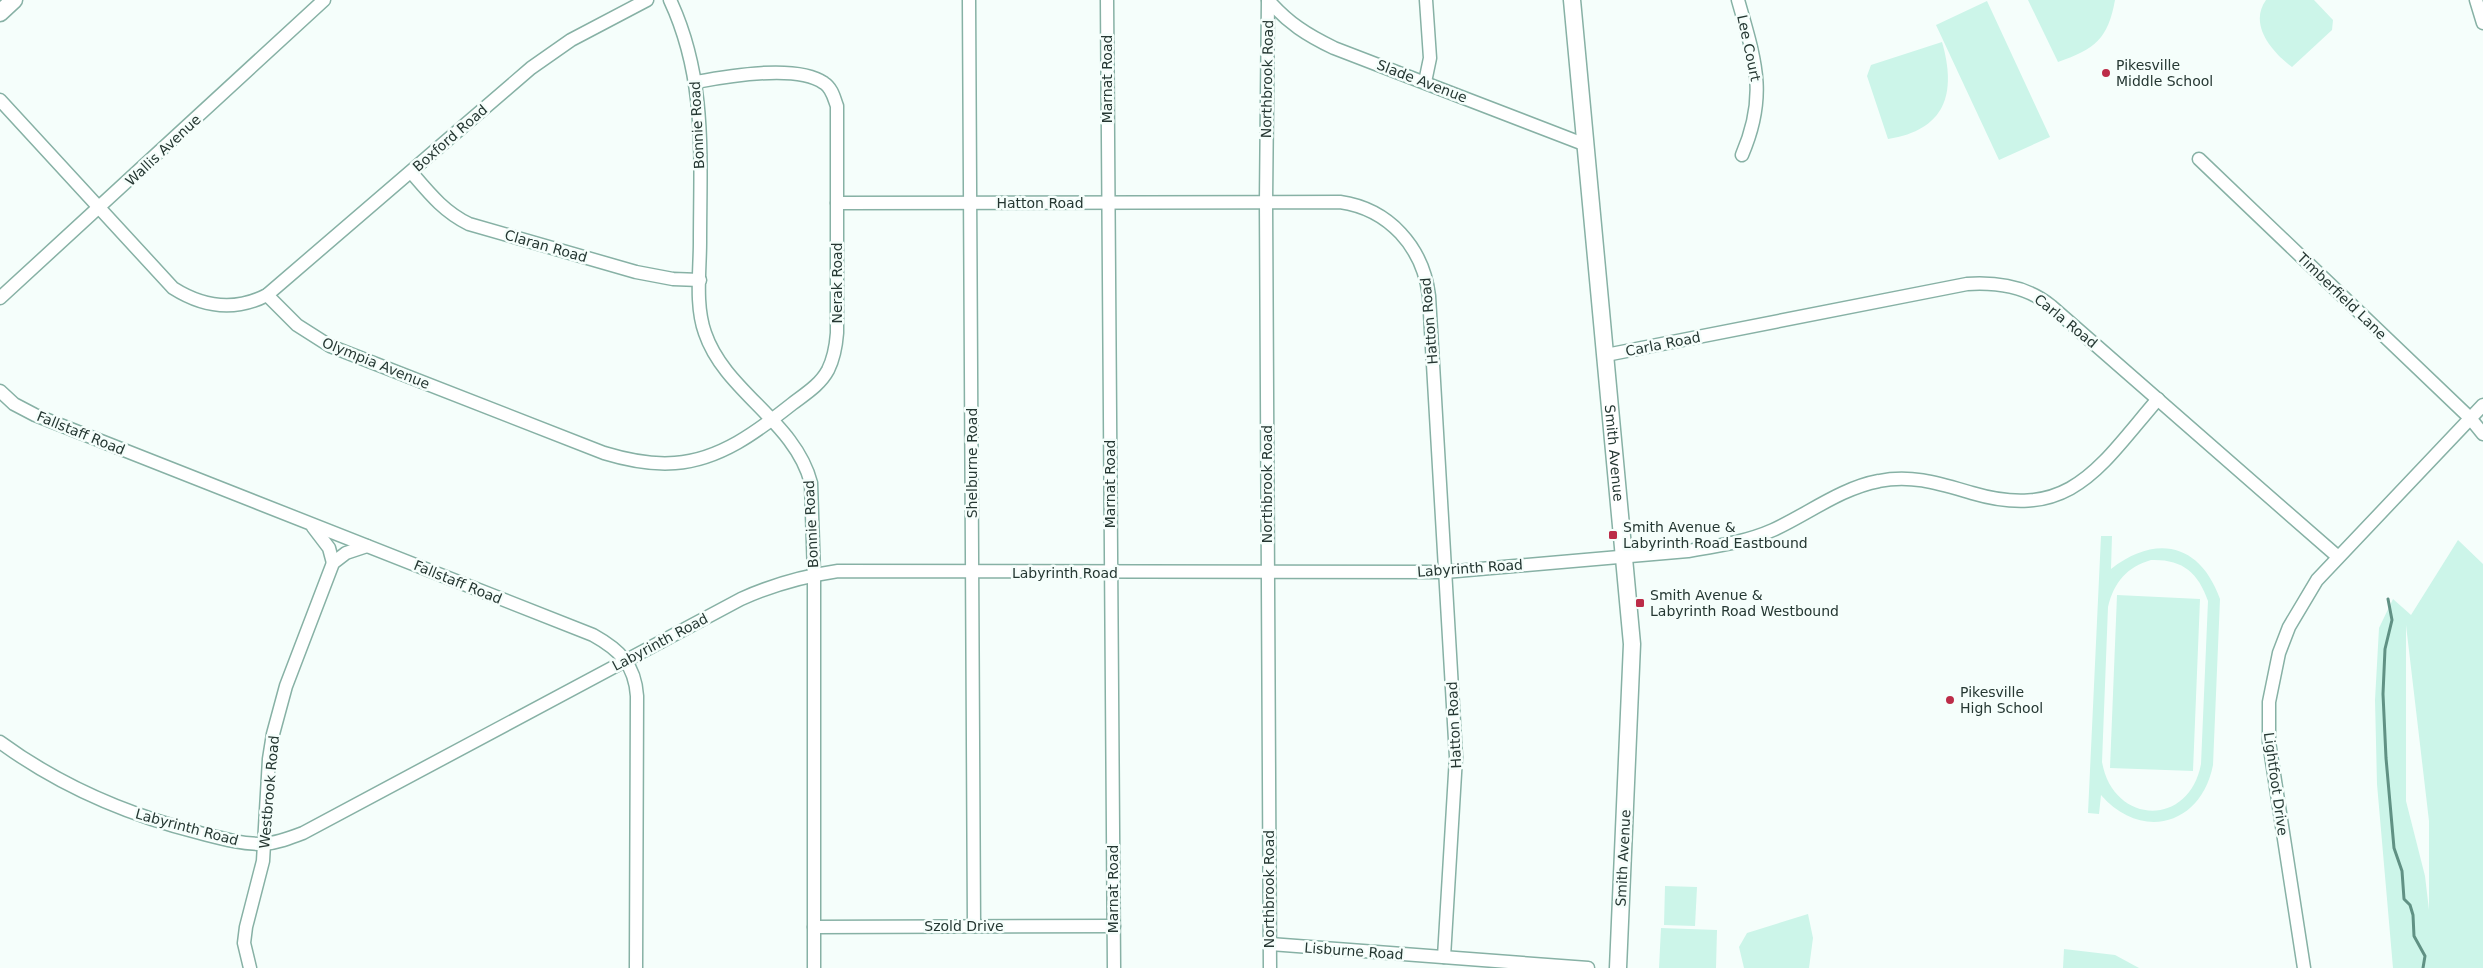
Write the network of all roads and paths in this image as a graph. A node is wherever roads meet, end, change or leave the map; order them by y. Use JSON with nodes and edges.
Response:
{"nodes":[{"id":1,"x":14,"y":0,"type":"edge"},
{"id":2,"x":324,"y":0,"type":"edge"},
{"id":3,"x":647,"y":0,"type":"edge"},
{"id":4,"x":670,"y":0,"type":"edge"},
{"id":5,"x":969,"y":0,"type":"edge"},
{"id":6,"x":1107,"y":0,"type":"edge"},
{"id":7,"x":1268,"y":0,"type":"edge"},
{"id":8,"x":1426,"y":0,"type":"edge"},
{"id":9,"x":1572,"y":0,"type":"edge"},
{"id":10,"x":1738,"y":0,"type":"edge"},
{"id":11,"x":2476,"y":0,"type":"edge"},
{"id":12,"x":0,"y":13,"type":"edge"},
{"id":13,"x":2483,"y":22,"type":"edge"},
{"id":14,"x":696,"y":82,"type":"junction"},
{"id":15,"x":1425,"y":82,"type":"junction"},
{"id":16,"x":0,"y":100,"type":"edge"},
{"id":17,"x":1586,"y":145,"type":"junction"},
{"id":18,"x":1742,"y":155,"type":"dead end"},
{"id":19,"x":2199,"y":159,"type":"dead end"},
{"id":20,"x":411,"y":172,"type":"junction"},
{"id":21,"x":1266,"y":202,"type":"junction"},
{"id":22,"x":838,"y":203,"type":"junction"},
{"id":23,"x":971,"y":203,"type":"junction"},
{"id":24,"x":1108,"y":203,"type":"junction"},
{"id":25,"x":100,"y":208,"type":"junction"},
{"id":26,"x":700,"y":280,"type":"junction"},
{"id":27,"x":267,"y":295,"type":"junction"},
{"id":28,"x":0,"y":298,"type":"edge"},
{"id":29,"x":1606,"y":355,"type":"junction"},
{"id":30,"x":0,"y":392,"type":"edge"},
{"id":31,"x":2158,"y":399,"type":"junction"},
{"id":32,"x":2483,"y":405,"type":"edge"},
{"id":33,"x":2470,"y":418,"type":"junction"},
{"id":34,"x":772,"y":420,"type":"junction"},
{"id":35,"x":2483,"y":434,"type":"edge"},
{"id":36,"x":310,"y":524,"type":"junction"},
{"id":37,"x":366,"y":546,"type":"junction"},
{"id":38,"x":1625,"y":556,"type":"junction"},
{"id":39,"x":2337,"y":556,"type":"junction"},
{"id":40,"x":333,"y":563,"type":"junction"},
{"id":41,"x":1445,"y":572,"type":"junction"},
{"id":42,"x":973,"y":573,"type":"junction"},
{"id":43,"x":1110,"y":573,"type":"junction"},
{"id":44,"x":1268,"y":573,"type":"junction"},
{"id":45,"x":814,"y":575,"type":"junction"},
{"id":46,"x":626,"y":660,"type":"junction"},
{"id":47,"x":0,"y":742,"type":"edge"},
{"id":48,"x":265,"y":844,"type":"junction"},
{"id":49,"x":974,"y":926,"type":"junction"},
{"id":50,"x":1114,"y":926,"type":"junction"},
{"id":51,"x":814,"y":927,"type":"junction"},
{"id":52,"x":1270,"y":944,"type":"junction"},
{"id":53,"x":1444,"y":957,"type":"junction"},
{"id":54,"x":250,"y":968,"type":"edge"},
{"id":55,"x":636,"y":968,"type":"edge"},
{"id":56,"x":814,"y":968,"type":"edge"},
{"id":57,"x":1114,"y":968,"type":"edge"},
{"id":58,"x":1270,"y":968,"type":"edge"},
{"id":59,"x":1588,"y":968,"type":"edge"},
{"id":60,"x":1618,"y":968,"type":"edge"},
{"id":61,"x":2304,"y":968,"type":"edge"}],
"edges":[{"from":1,"to":12,"type":"main road"},
{"from":2,"to":25,"type":"street","name":"Wallis Avenue"},
{"from":3,"to":20,"type":"street","name":"Boxford Road"},
{"from":4,"to":14,"type":"street","name":"Bonnie Road"},
{"from":5,"to":23,"type":"street","name":"Shelburne Road"},
{"from":6,"to":24,"type":"street","name":"Marnat Road"},
{"from":7,"to":15,"type":"street","name":"Slade Avenue"},
{"from":7,"to":21,"type":"street","name":"Northbrook Road"},
{"from":8,"to":15,"type":"street"},
{"from":9,"to":17,"type":"main road","name":"Smith Avenue"},
{"from":10,"to":18,"type":"street","name":"Lee Court"},
{"from":11,"to":13,"type":"street"},
{"from":14,"to":22,"type":"street","name":"Nerak Road"},
{"from":14,"to":26,"type":"street","name":"Bonnie Road"},
{"from":15,"to":17,"type":"street","name":"Slade Avenue"},
{"from":16,"to":25,"type":"street"},
{"from":17,"to":29,"type":"main road","name":"Smith Avenue"},
{"from":19,"to":33,"type":"street","name":"Timberfield Lane"},
{"from":20,"to":26,"type":"street","name":"Claran Road"},
{"from":20,"to":27,"type":"street","name":"Boxford Road"},
{"from":21,"to":24,"type":"street","name":"Hatton Road"},
{"from":21,"to":41,"type":"street","name":"Hatton Road"},
{"from":21,"to":44,"type":"street","name":"Northbrook Road"},
{"from":22,"to":23,"type":"street","name":"Hatton Road"},
{"from":22,"to":34,"type":"street","name":"Nerak Road"},
{"from":23,"to":24,"type":"street","name":"Hatton Road"},
{"from":23,"to":42,"type":"street","name":"Shelburne Road"},
{"from":24,"to":43,"type":"street","name":"Marnat Road"},
{"from":25,"to":27,"type":"street"},
{"from":25,"to":28,"type":"street","name":"Wallis Avenue"},
{"from":26,"to":34,"type":"street","name":"Bonnie Road"},
{"from":27,"to":34,"type":"street","name":"Olympia Avenue"},
{"from":29,"to":31,"type":"street","name":"Carla Road"},
{"from":29,"to":38,"type":"main road","name":"Smith Avenue"},
{"from":30,"to":36,"type":"street","name":"Fallstaff Road"},
{"from":31,"to":38,"type":"street","name":"Labyrinth Road"},
{"from":31,"to":39,"type":"street","name":"Carla Road"},
{"from":32,"to":33,"type":"street","name":"Lightfoot Drive"},
{"from":33,"to":35,"type":"street","name":"Timberfield Lane"},
{"from":33,"to":39,"type":"street","name":"Lightfoot Drive"},
{"from":34,"to":45,"type":"street","name":"Bonnie Road"},
{"from":36,"to":37,"type":"street","name":"Fallstaff Road"},
{"from":36,"to":40,"type":"street"},
{"from":37,"to":40,"type":"street"},
{"from":37,"to":46,"type":"street","name":"Fallstaff Road"},
{"from":38,"to":41,"type":"street","name":"Labyrinth Road"},
{"from":38,"to":60,"type":"main road","name":"Smith Avenue"},
{"from":39,"to":61,"type":"street","name":"Lightfoot Drive"},
{"from":40,"to":48,"type":"street","name":"Westbrook Road"},
{"from":41,"to":44,"type":"street","name":"Labyrinth Road"},
{"from":41,"to":53,"type":"street","name":"Hatton Road"},
{"from":42,"to":43,"type":"street","name":"Labyrinth Road"},
{"from":42,"to":45,"type":"street","name":"Labyrinth Road"},
{"from":42,"to":49,"type":"street","name":"Shelburne Road"},
{"from":43,"to":44,"type":"street","name":"Labyrinth Road"},
{"from":43,"to":50,"type":"street","name":"Marnat Road"},
{"from":44,"to":52,"type":"street","name":"Northbrook Road"},
{"from":45,"to":46,"type":"street","name":"Labyrinth Road"},
{"from":45,"to":51,"type":"street","name":"Bonnie Road"},
{"from":46,"to":48,"type":"street","name":"Labyrinth Road"},
{"from":46,"to":55,"type":"street","name":"Fallstaff Road"},
{"from":47,"to":48,"type":"street","name":"Labyrinth Road"},
{"from":48,"to":54,"type":"street","name":"Westbrook Road"},
{"from":49,"to":50,"type":"street","name":"Szold Drive"},
{"from":49,"to":51,"type":"street","name":"Szold Drive"},
{"from":50,"to":57,"type":"street","name":"Marnat Road"},
{"from":51,"to":56,"type":"street","name":"Bonnie Road"},
{"from":52,"to":53,"type":"street","name":"Lisburne Road"},
{"from":52,"to":58,"type":"street","name":"Northbrook Road"},
{"from":53,"to":59,"type":"street","name":"Lisburne Road"}]}
